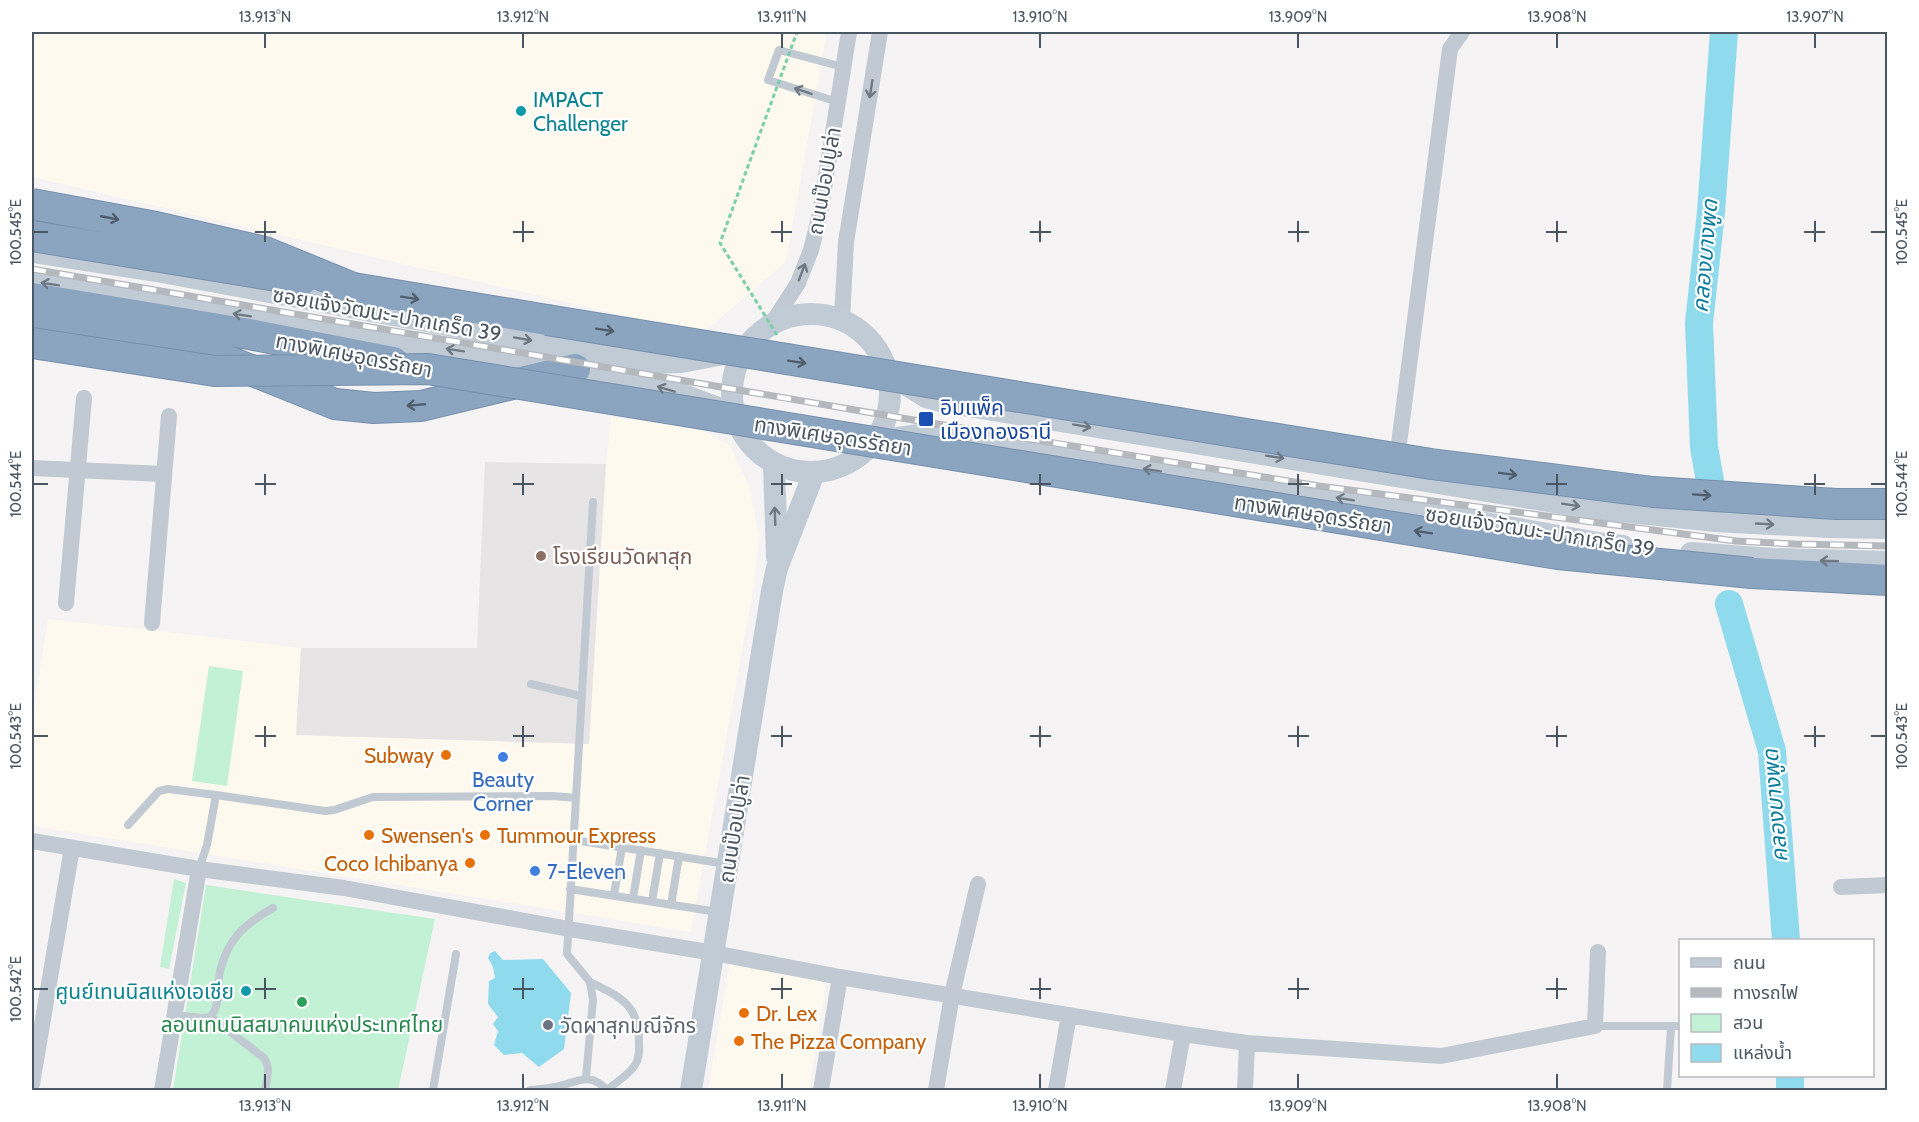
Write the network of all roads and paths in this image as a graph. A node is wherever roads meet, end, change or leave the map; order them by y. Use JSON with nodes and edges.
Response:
{"nodes":[{"id":1,"x":796,"y":32,"type":"edge"},
{"id":2,"x":849,"y":32,"type":"edge"},
{"id":3,"x":880,"y":32,"type":"edge"},
{"id":4,"x":1462,"y":32,"type":"edge"},
{"id":5,"x":843,"y":67,"type":"junction"},
{"id":6,"x":837,"y":102,"type":"junction"},
{"id":7,"x":32,"y":203,"type":"edge"},
{"id":8,"x":32,"y":236,"type":"edge"},
{"id":9,"x":32,"y":252,"type":"edge"},
{"id":10,"x":162,"y":272,"type":"junction"},
{"id":11,"x":32,"y":282,"type":"edge"},
{"id":12,"x":353,"y":288,"type":"junction"},
{"id":13,"x":32,"y":298,"type":"edge"},
{"id":14,"x":842,"y":320,"type":"junction"},
{"id":15,"x":773,"y":322,"type":"junction"},
{"id":16,"x":32,"y":323,"type":"edge"},
{"id":17,"x":32,"y":343,"type":"edge"},
{"id":18,"x":783,"y":344,"type":"dead end"},
{"id":19,"x":743,"y":351,"type":"junction"},
{"id":20,"x":428,"y":369,"type":"junction"},
{"id":21,"x":575,"y":369,"type":"junction"},
{"id":22,"x":887,"y":371,"type":"junction"},
{"id":23,"x":84,"y":398,"type":"dead end"},
{"id":24,"x":734,"y":414,"type":"junction"},
{"id":25,"x":169,"y":416,"type":"dead end"},
{"id":26,"x":875,"y":441,"type":"junction"},
{"id":27,"x":1397,"y":459,"type":"junction"},
{"id":28,"x":774,"y":465,"type":"junction"},
{"id":29,"x":32,"y":468,"type":"edge"},
{"id":30,"x":77,"y":469,"type":"junction"},
{"id":31,"x":814,"y":473,"type":"junction"},
{"id":32,"x":163,"y":474,"type":"junction"},
{"id":33,"x":593,"y":502,"type":"dead end"},
{"id":34,"x":1887,"y":504,"type":"edge"},
{"id":35,"x":1887,"y":528,"type":"edge"},
{"id":36,"x":1887,"y":562,"type":"edge"},
{"id":37,"x":777,"y":568,"type":"junction"},
{"id":38,"x":1887,"y":580,"type":"edge"},
{"id":39,"x":66,"y":603,"type":"dead end"},
{"id":40,"x":152,"y":623,"type":"dead end"},
{"id":41,"x":531,"y":684,"type":"dead end"},
{"id":42,"x":581,"y":696,"type":"junction"},
{"id":43,"x":216,"y":795,"type":"junction"},
{"id":44,"x":576,"y":798,"type":"junction"},
{"id":45,"x":128,"y":825,"type":"dead end"},
{"id":46,"x":574,"y":840,"type":"junction"},
{"id":47,"x":32,"y":842,"type":"edge"},
{"id":48,"x":622,"y":847,"type":"junction"},
{"id":49,"x":72,"y":848,"type":"junction"},
{"id":50,"x":641,"y":850,"type":"junction"},
{"id":51,"x":660,"y":853,"type":"junction"},
{"id":52,"x":679,"y":856,"type":"junction"},
{"id":53,"x":729,"y":864,"type":"junction"},
{"id":54,"x":198,"y":869,"type":"junction"},
{"id":55,"x":978,"y":884,"type":"dead end"},
{"id":56,"x":1887,"y":885,"type":"edge"},
{"id":57,"x":1841,"y":887,"type":"dead end"},
{"id":58,"x":570,"y":889,"type":"junction"},
{"id":59,"x":614,"y":896,"type":"junction"},
{"id":60,"x":633,"y":898,"type":"junction"},
{"id":61,"x":652,"y":902,"type":"junction"},
{"id":62,"x":671,"y":904,"type":"junction"},
{"id":63,"x":273,"y":908,"type":"dead end"},
{"id":64,"x":721,"y":912,"type":"junction"},
{"id":65,"x":569,"y":929,"type":"junction"},
{"id":66,"x":1598,"y":952,"type":"dead end"},
{"id":67,"x":714,"y":953,"type":"junction"},
{"id":68,"x":456,"y":954,"type":"dead end"},
{"id":69,"x":840,"y":977,"type":"junction"},
{"id":70,"x":590,"y":982,"type":"junction"},
{"id":71,"x":952,"y":995,"type":"junction"},
{"id":72,"x":174,"y":1015,"type":"junction"},
{"id":73,"x":1069,"y":1015,"type":"junction"},
{"id":74,"x":211,"y":1017,"type":"junction"},
{"id":75,"x":1595,"y":1026,"type":"junction"},
{"id":76,"x":1679,"y":1026,"type":"edge"},
{"id":77,"x":1671,"y":1027,"type":"junction"},
{"id":78,"x":1183,"y":1034,"type":"junction"},
{"id":79,"x":1247,"y":1042,"type":"junction"},
{"id":80,"x":586,"y":1078,"type":"junction"},
{"id":81,"x":32,"y":1084,"type":"edge"},
{"id":82,"x":162,"y":1090,"type":"edge"},
{"id":83,"x":265,"y":1090,"type":"edge"},
{"id":84,"x":433,"y":1090,"type":"edge"},
{"id":85,"x":531,"y":1090,"type":"edge"},
{"id":86,"x":607,"y":1090,"type":"edge"},
{"id":87,"x":692,"y":1090,"type":"edge"},
{"id":88,"x":820,"y":1090,"type":"edge"},
{"id":89,"x":936,"y":1090,"type":"edge"},
{"id":90,"x":1056,"y":1090,"type":"edge"},
{"id":91,"x":1173,"y":1090,"type":"edge"},
{"id":92,"x":1245,"y":1090,"type":"edge"},
{"id":93,"x":1667,"y":1090,"type":"edge"}],
"edges":[{"from":1,"to":18,"type":"path","bridge":true},
{"from":2,"to":5,"type":"street","name":"ถนนป๊อปปูล่า"},
{"from":3,"to":14,"type":"street","name":"ถนนป๊อปปูล่า","one_way":true},
{"from":4,"to":27,"type":"street"},
{"from":5,"to":6,"type":"street","name":"ถนนป๊อปปูล่า"},
{"from":6,"to":5,"type":"lane","one_way":true},
{"from":15,"to":6,"type":"street","name":"ถนนป๊อปปูล่า","one_way":true},
{"from":7,"to":10,"type":"highway"},
{"from":7,"to":12,"type":"highway","one_way":true,"bridge":true},
{"from":8,"to":12,"type":"highway","bridge":true},
{"from":9,"to":10,"type":"main road","name":"ซอยแจ้งวัฒนะ-ปากเกร็ด 39"},
{"from":10,"to":19,"type":"main road","name":"ซอยแจ้งวัฒนะ-ปากเกร็ด 39","one_way":true},
{"from":21,"to":11,"type":"main road","name":"ซอยแจ้งวัฒนะ-ปากเกร็ด 39","one_way":true},
{"from":12,"to":27,"type":"highway","one_way":true,"bridge":true},
{"from":13,"to":20,"type":"highway","name":"ทางพิเศษอุดรรัถยา","bridge":true},
{"from":14,"to":15,"type":"main road","name":"ซอยแจ้งวัฒนะ-ปากเกร็ด 39"},
{"from":14,"to":22,"type":"main road","name":"ซอยแจ้งวัฒนะ-ปากเกร็ด 39"},
{"from":15,"to":19,"type":"main road","name":"ซอยแจ้งวัฒนะ-ปากเกร็ด 39"},
{"from":21,"to":16,"type":"highway","one_way":true},
{"from":17,"to":20,"type":"highway","bridge":true},
{"from":19,"to":24,"type":"main road","name":"ซอยแจ้งวัฒนะ-ปากเกร็ด 39"},
{"from":38,"to":20,"type":"highway","name":"ทางพิเศษอุดรรัถยา","one_way":true,"bridge":true},
{"from":24,"to":21,"type":"main road","name":"ซอยแจ้งวัฒนะ-ปากเกร็ด 39","one_way":true},
{"from":22,"to":26,"type":"main road","name":"ซอยแจ้งวัฒนะ-ปากเกร็ด 39"},
{"from":22,"to":35,"type":"main road","name":"ซอยแจ้งวัฒนะ-ปากเกร็ด 39","one_way":true},
{"from":23,"to":30,"type":"street"},
{"from":24,"to":28,"type":"main road","name":"ซอยแจ้งวัฒนะ-ปากเกร็ด 39"},
{"from":25,"to":32,"type":"street"},
{"from":26,"to":31,"type":"main road","name":"ซอยแจ้งวัฒนะ-ปากเกร็ด 39"},
{"from":36,"to":26,"type":"main road","name":"ซอยแจ้งวัฒนะ-ปากเกร็ด 39","one_way":true},
{"from":27,"to":34,"type":"highway","one_way":true,"bridge":true},
{"from":28,"to":31,"type":"main road","name":"ซอยแจ้งวัฒนะ-ปากเกร็ด 39"},
{"from":37,"to":28,"type":"main road","one_way":true},
{"from":29,"to":30,"type":"street"},
{"from":30,"to":32,"type":"street"},
{"from":30,"to":39,"type":"street"},
{"from":31,"to":37,"type":"main road"},
{"from":32,"to":40,"type":"street"},
{"from":33,"to":42,"type":"lane"},
{"from":37,"to":53,"type":"main road","name":"ถนนป๊อปปูล่า"},
{"from":41,"to":42,"type":"lane"},
{"from":42,"to":44,"type":"lane"},
{"from":43,"to":44,"type":"lane"},
{"from":43,"to":45,"type":"lane"},
{"from":43,"to":54,"type":"lane"},
{"from":44,"to":46,"type":"lane"},
{"from":46,"to":48,"type":"lane"},
{"from":46,"to":58,"type":"lane"},
{"from":47,"to":49,"type":"street"},
{"from":48,"to":50,"type":"lane"},
{"from":48,"to":59,"type":"lane"},
{"from":49,"to":54,"type":"street"},
{"from":49,"to":81,"type":"street"},
{"from":50,"to":51,"type":"lane"},
{"from":50,"to":60,"type":"lane"},
{"from":51,"to":52,"type":"lane"},
{"from":51,"to":61,"type":"lane"},
{"from":52,"to":53,"type":"lane"},
{"from":52,"to":62,"type":"lane"},
{"from":53,"to":64,"type":"main road","name":"ถนนป๊อปปูล่า"},
{"from":54,"to":65,"type":"street"},
{"from":54,"to":72,"type":"street"},
{"from":55,"to":71,"type":"street"},
{"from":56,"to":57,"type":"street"},
{"from":58,"to":59,"type":"lane"},
{"from":58,"to":65,"type":"lane"},
{"from":59,"to":60,"type":"lane"},
{"from":60,"to":61,"type":"lane"},
{"from":61,"to":62,"type":"lane"},
{"from":62,"to":64,"type":"lane"},
{"from":63,"to":74,"type":"lane"},
{"from":64,"to":67,"type":"main road","name":"ถนนป๊อปปูล่า"},
{"from":65,"to":67,"type":"street"},
{"from":65,"to":70,"type":"lane"},
{"from":66,"to":75,"type":"street"},
{"from":67,"to":69,"type":"street"},
{"from":67,"to":87,"type":"main road","name":"ถนนป๊อปปูล่า"},
{"from":68,"to":84,"type":"lane"},
{"from":69,"to":71,"type":"street"},
{"from":69,"to":88,"type":"street"},
{"from":70,"to":80,"type":"lane"},
{"from":70,"to":86,"type":"lane"},
{"from":71,"to":73,"type":"street"},
{"from":71,"to":89,"type":"street"},
{"from":72,"to":74,"type":"lane"},
{"from":72,"to":82,"type":"street"},
{"from":73,"to":78,"type":"street"},
{"from":73,"to":90,"type":"street"},
{"from":74,"to":83,"type":"lane"},
{"from":75,"to":77,"type":"lane"},
{"from":75,"to":79,"type":"street"},
{"from":76,"to":77,"type":"lane"},
{"from":77,"to":93,"type":"lane"},
{"from":78,"to":79,"type":"street"},
{"from":78,"to":91,"type":"street"},
{"from":79,"to":92,"type":"street"},
{"from":80,"to":85,"type":"lane"},
{"from":80,"to":86,"type":"lane"}]}
